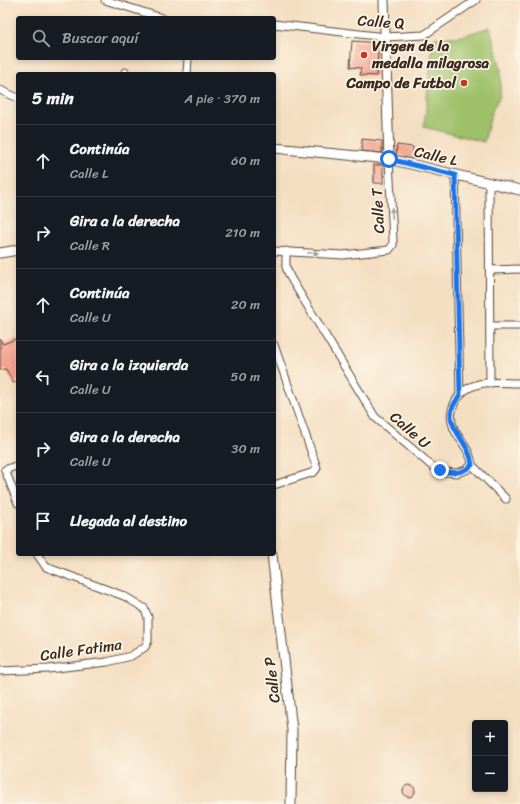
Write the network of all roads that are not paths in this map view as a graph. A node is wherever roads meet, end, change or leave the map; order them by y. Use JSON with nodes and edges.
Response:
{"nodes":[{"id":1,"x":105,"y":0,"type":"edge"},
{"id":2,"x":384,"y":0,"type":"edge"},
{"id":3,"x":476,"y":0,"type":"edge"},
{"id":4,"x":156,"y":16,"type":"edge"},
{"id":5,"x":276,"y":24,"type":"edge"},
{"id":6,"x":385,"y":37,"type":"junction"},
{"id":7,"x":188,"y":60,"type":"edge"},
{"id":8,"x":187,"y":72,"type":"edge"},
{"id":9,"x":0,"y":90,"type":"edge"},
{"id":10,"x":16,"y":97,"type":"edge"},
{"id":11,"x":276,"y":148,"type":"edge"},
{"id":12,"x":389,"y":159,"type":"junction"},
{"id":13,"x":455,"y":175,"type":"junction"},
{"id":14,"x":490,"y":183,"type":"junction"},
{"id":15,"x":520,"y":190,"type":"edge"},
{"id":16,"x":16,"y":250,"type":"edge"},
{"id":17,"x":276,"y":251,"type":"edge"},
{"id":18,"x":286,"y":251,"type":"junction"},
{"id":19,"x":0,"y":253,"type":"edge"},
{"id":20,"x":520,"y":269,"type":"edge"},
{"id":21,"x":490,"y":270,"type":"junction"},
{"id":22,"x":491,"y":326,"type":"junction"},
{"id":23,"x":520,"y":326,"type":"edge"},
{"id":24,"x":276,"y":351,"type":"edge"},
{"id":25,"x":490,"y":383,"type":"junction"},
{"id":26,"x":520,"y":383,"type":"edge"},
{"id":27,"x":460,"y":396,"type":"junction"},
{"id":28,"x":472,"y":465,"type":"junction"},
{"id":29,"x":16,"y":466,"type":"edge"},
{"id":30,"x":3,"y":469,"type":"edge"},
{"id":31,"x":276,"y":484,"type":"edge"},
{"id":32,"x":16,"y":498,"type":"edge"},
{"id":33,"x":506,"y":499,"type":"dead end"},
{"id":34,"x":38,"y":556,"type":"edge"},
{"id":35,"x":272,"y":556,"type":"edge"},
{"id":36,"x":0,"y":671,"type":"edge"},
{"id":37,"x":291,"y":804,"type":"edge"}],
"edges":[{"from":1,"to":4,"type":"street"},
{"from":2,"to":6,"type":"street","name":"Calle T"},
{"from":3,"to":6,"type":"street","name":"Calle Q"},
{"from":5,"to":6,"type":"street","name":"Calle Q"},
{"from":6,"to":12,"type":"street","name":"Calle T"},
{"from":7,"to":8,"type":"street"},
{"from":9,"to":10,"type":"street"},
{"from":11,"to":12,"type":"street","name":"Calle L"},
{"from":12,"to":13,"type":"street","name":"Calle L"},
{"from":18,"to":12,"type":"street","name":"Calle T","one_way":true},
{"from":13,"to":14,"type":"street","name":"Calle L"},
{"from":13,"to":27,"type":"street"},
{"from":14,"to":15,"type":"street","name":"Calle L"},
{"from":14,"to":21,"type":"street"},
{"from":16,"to":19,"type":"street"},
{"from":17,"to":18,"type":"street"},
{"from":18,"to":28,"type":"street","name":"Calle U"},
{"from":20,"to":21,"type":"street"},
{"from":21,"to":22,"type":"street"},
{"from":22,"to":23,"type":"street"},
{"from":22,"to":25,"type":"street"},
{"from":24,"to":31,"type":"street"},
{"from":25,"to":26,"type":"street"},
{"from":25,"to":27,"type":"street"},
{"from":27,"to":28,"type":"street"},
{"from":28,"to":33,"type":"street"},
{"from":29,"to":30,"type":"street"},
{"from":30,"to":32,"type":"street"},
{"from":34,"to":36,"type":"street","name":"Calle Fatima"},
{"from":35,"to":37,"type":"street","name":"Calle P"}]}
